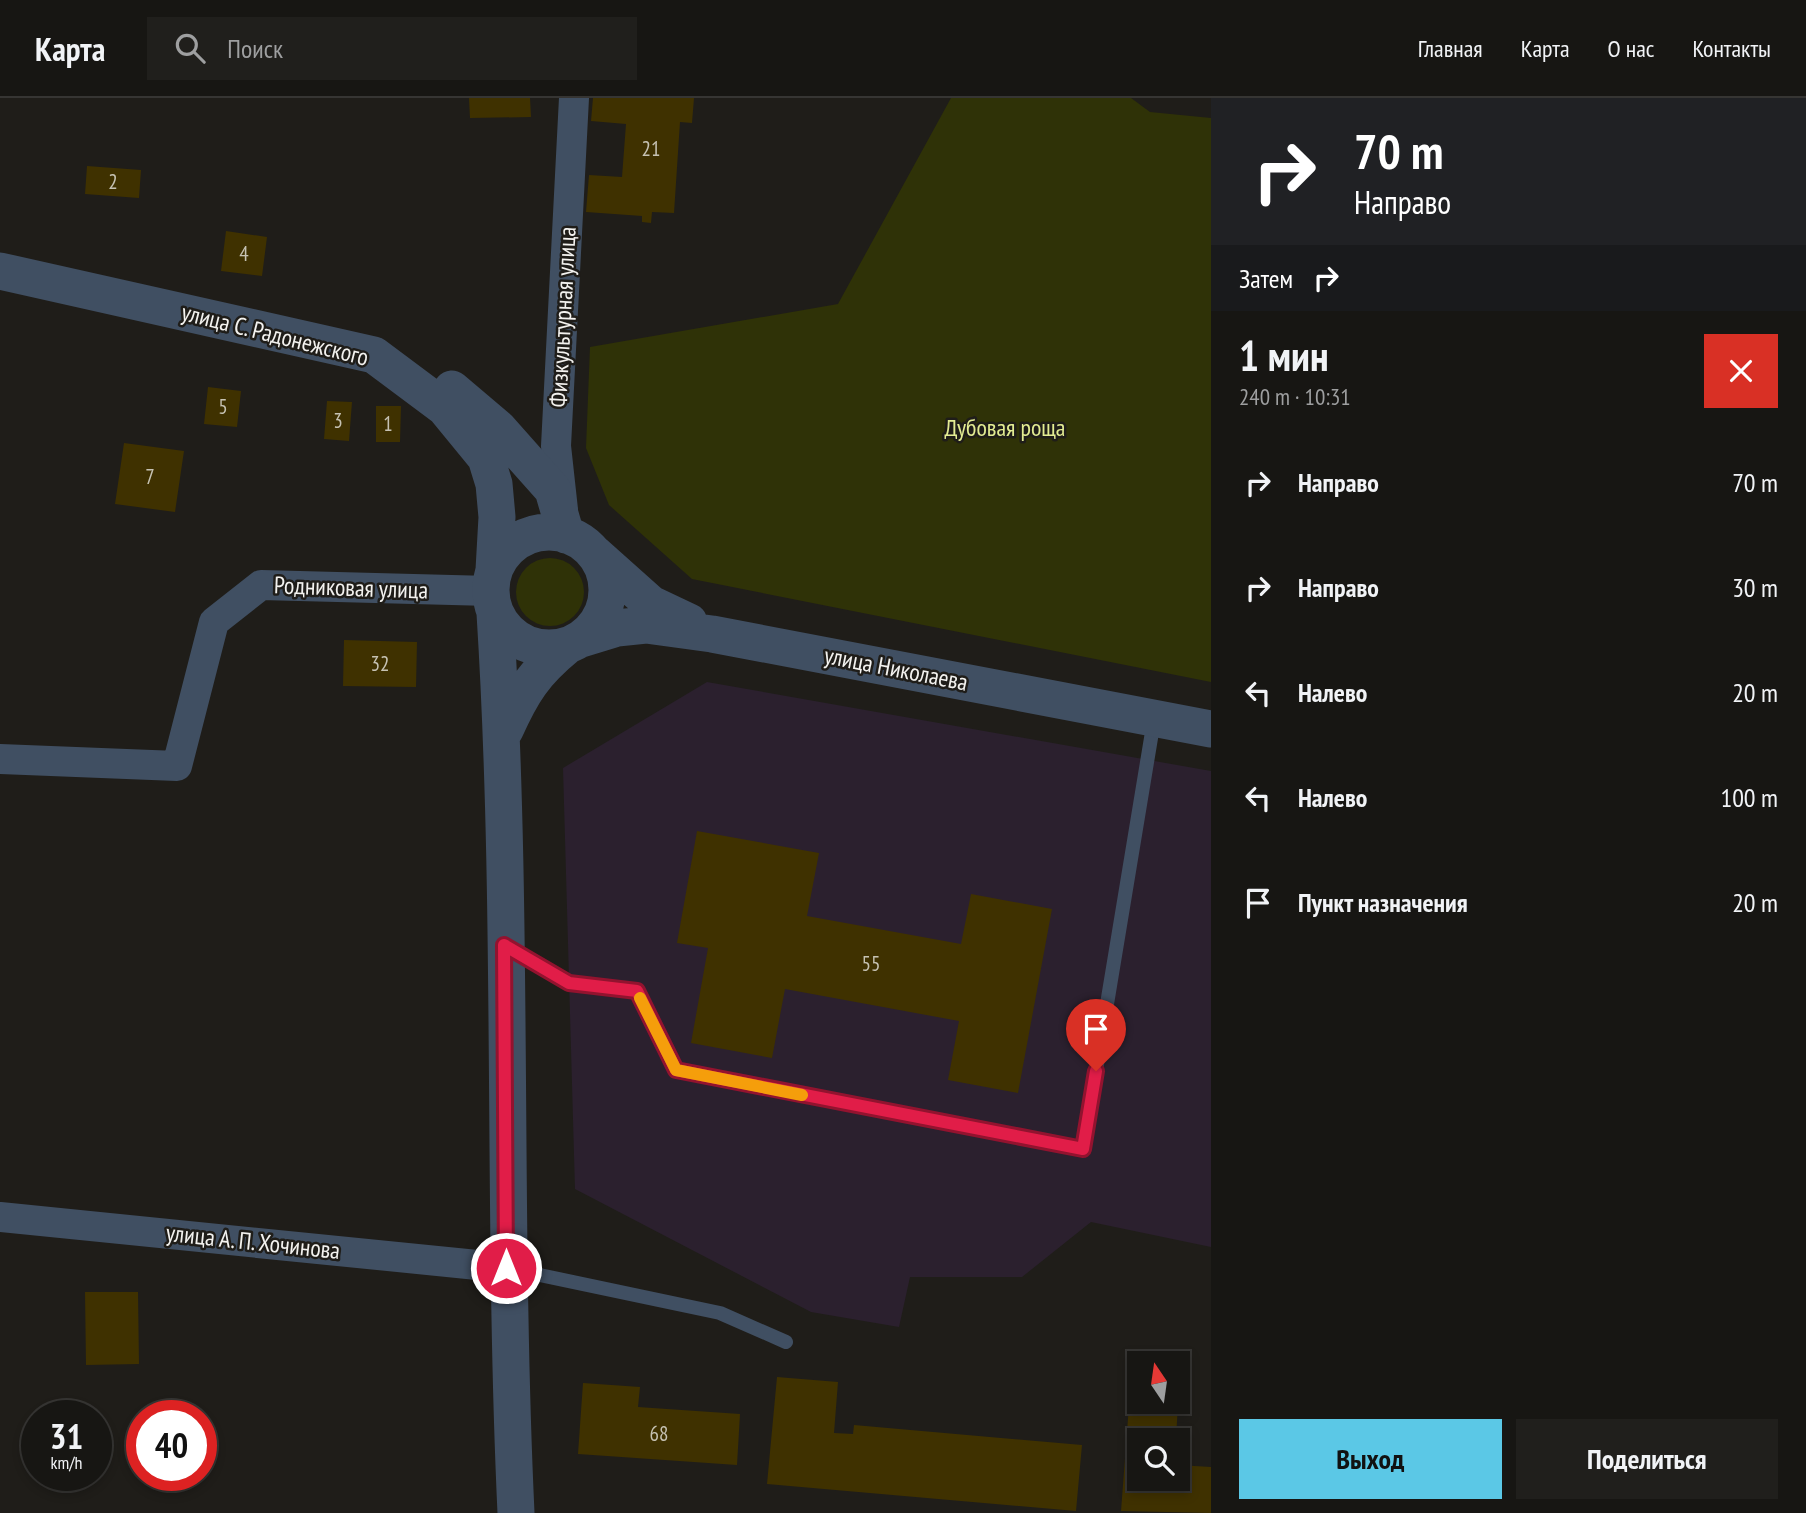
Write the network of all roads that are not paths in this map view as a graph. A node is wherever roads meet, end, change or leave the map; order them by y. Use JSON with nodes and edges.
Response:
{"nodes":[{"id":1,"x":574,"y":98,"type":"edge"},
{"id":2,"x":0,"y":271,"type":"edge"},
{"id":3,"x":374,"y":355,"type":"junction"},
{"id":4,"x":580,"y":543,"type":"junction"},
{"id":5,"x":493,"y":592,"type":"junction"},
{"id":6,"x":712,"y":634,"type":"junction"},
{"id":7,"x":574,"y":642,"type":"junction"},
{"id":8,"x":1154,"y":719,"type":"junction"},
{"id":9,"x":1211,"y":729,"type":"edge"},
{"id":10,"x":503,"y":734,"type":"junction"},
{"id":11,"x":0,"y":759,"type":"edge"},
{"id":12,"x":504,"y":945,"type":"junction"},
{"id":13,"x":0,"y":1217,"type":"edge"},
{"id":14,"x":506,"y":1268,"type":"junction"},
{"id":15,"x":786,"y":1342,"type":"dead end"},
{"id":16,"x":516,"y":1513,"type":"edge"}],
"edges":[{"from":1,"to":4,"type":"street","name":"Физкультурная улица"},
{"from":2,"to":3,"type":"street","name":"улица С. Радонежского"},
{"from":3,"to":4,"type":"street"},
{"from":3,"to":5,"type":"street","name":"улица С. Радонежского"},
{"from":4,"to":5,"type":"street"},
{"from":4,"to":6,"type":"street"},
{"from":4,"to":7,"type":"street","name":"Физкультурная улица"},
{"from":5,"to":7,"type":"street"},
{"from":5,"to":10,"type":"street","name":"Физкультурная улица"},
{"from":5,"to":11,"type":"street","name":"Родниковая улица"},
{"from":6,"to":7,"type":"street","name":"улица Николаева"},
{"from":6,"to":8,"type":"street","name":"улица Николаева"},
{"from":7,"to":10,"type":"street","name":"Физкультурная улица"},
{"from":8,"to":9,"type":"street","name":"улица Николаева"},
{"from":8,"to":12,"type":"lane"},
{"from":10,"to":12,"type":"street","name":"Физкультурная улица"},
{"from":12,"to":14,"type":"street","name":"Физкультурная улица"},
{"from":13,"to":14,"type":"street","name":"улица А. П. Хочинова"},
{"from":14,"to":15,"type":"lane"},
{"from":14,"to":16,"type":"street","name":"Физкультурная улица"}]}
